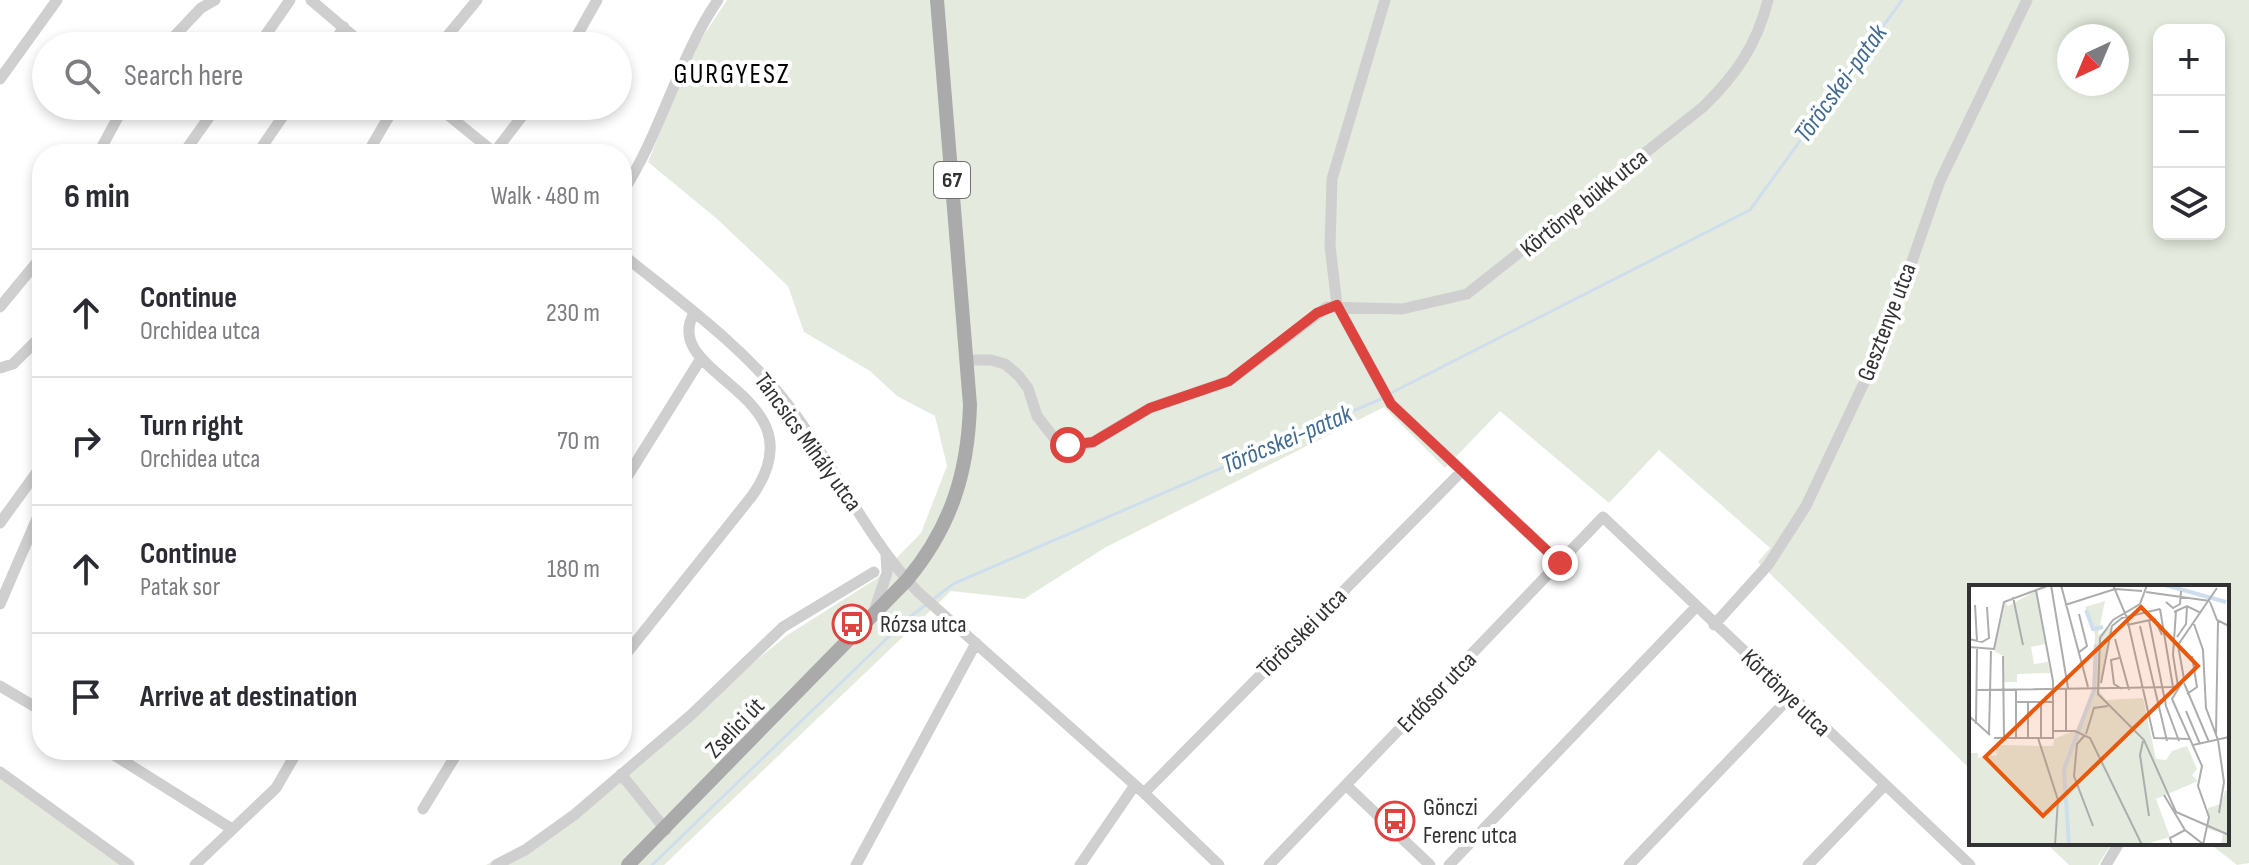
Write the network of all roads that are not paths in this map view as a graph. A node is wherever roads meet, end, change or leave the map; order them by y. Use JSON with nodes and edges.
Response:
{"nodes":[{"id":1,"x":57,"y":0,"type":"edge"},
{"id":2,"x":215,"y":0,"type":"edge"},
{"id":3,"x":290,"y":0,"type":"edge"},
{"id":4,"x":311,"y":0,"type":"edge"},
{"id":5,"x":477,"y":0,"type":"edge"},
{"id":6,"x":597,"y":0,"type":"edge"},
{"id":7,"x":718,"y":0,"type":"edge"},
{"id":8,"x":937,"y":0,"type":"edge"},
{"id":9,"x":1385,"y":0,"type":"edge"},
{"id":10,"x":1768,"y":0,"type":"edge"},
{"id":11,"x":2027,"y":0,"type":"edge"},
{"id":12,"x":344,"y":27,"type":"junction"},
{"id":13,"x":34,"y":32,"type":"edge"},
{"id":14,"x":178,"y":32,"type":"edge"},
{"id":15,"x":268,"y":32,"type":"edge"},
{"id":16,"x":341,"y":32,"type":"edge"},
{"id":17,"x":350,"y":32,"type":"edge"},
{"id":18,"x":451,"y":32,"type":"edge"},
{"id":19,"x":579,"y":32,"type":"edge"},
{"id":20,"x":32,"y":35,"type":"edge"},
{"id":21,"x":0,"y":79,"type":"edge"},
{"id":22,"x":116,"y":120,"type":"edge"},
{"id":23,"x":207,"y":120,"type":"edge"},
{"id":24,"x":280,"y":120,"type":"edge"},
{"id":25,"x":387,"y":120,"type":"edge"},
{"id":26,"x":454,"y":120,"type":"edge"},
{"id":27,"x":520,"y":120,"type":"edge"},
{"id":28,"x":103,"y":144,"type":"edge"},
{"id":29,"x":190,"y":144,"type":"edge"},
{"id":30,"x":264,"y":144,"type":"edge"},
{"id":31,"x":373,"y":144,"type":"edge"},
{"id":32,"x":484,"y":144,"type":"edge"},
{"id":33,"x":502,"y":144,"type":"edge"},
{"id":34,"x":632,"y":175,"type":"edge"},
{"id":35,"x":632,"y":262,"type":"edge"},
{"id":36,"x":32,"y":268,"type":"edge"},
{"id":37,"x":1337,"y":305,"type":"junction"},
{"id":38,"x":0,"y":307,"type":"edge"},
{"id":39,"x":694,"y":313,"type":"junction"},
{"id":40,"x":32,"y":345,"type":"edge"},
{"id":41,"x":700,"y":360,"type":"junction"},
{"id":42,"x":968,"y":360,"type":"junction"},
{"id":43,"x":0,"y":368,"type":"edge"},
{"id":44,"x":632,"y":469,"type":"edge"},
{"id":45,"x":1460,"y":473,"type":"junction"},
{"id":46,"x":32,"y":486,"type":"edge"},
{"id":47,"x":1603,"y":517,"type":"joint"},
{"id":48,"x":0,"y":523,"type":"edge"},
{"id":49,"x":32,"y":530,"type":"edge"},
{"id":50,"x":886,"y":554,"type":"junction"},
{"id":51,"x":1560,"y":563,"type":"junction"},
{"id":52,"x":874,"y":572,"type":"dead end"},
{"id":53,"x":907,"y":580,"type":"junction"},
{"id":54,"x":0,"y":604,"type":"edge"},
{"id":55,"x":1696,"y":607,"type":"junction"},
{"id":56,"x":871,"y":621,"type":"junction"},
{"id":57,"x":1714,"y":625,"type":"junction"},
{"id":58,"x":976,"y":643,"type":"junction"},
{"id":59,"x":632,"y":646,"type":"edge"},
{"id":60,"x":0,"y":686,"type":"edge"},
{"id":61,"x":1790,"y":697,"type":"junction"},
{"id":62,"x":32,"y":705,"type":"edge"},
{"id":63,"x":122,"y":760,"type":"edge"},
{"id":64,"x":292,"y":760,"type":"edge"},
{"id":65,"x":453,"y":760,"type":"edge"},
{"id":66,"x":0,"y":772,"type":"edge"},
{"id":67,"x":621,"y":774,"type":"junction"},
{"id":68,"x":1347,"y":786,"type":"junction"},
{"id":69,"x":1884,"y":786,"type":"junction"},
{"id":70,"x":1140,"y":789,"type":"junction"},
{"id":71,"x":423,"y":809,"type":"dead end"},
{"id":72,"x":232,"y":829,"type":"junction"},
{"id":73,"x":666,"y":830,"type":"junction"},
{"id":74,"x":2118,"y":845,"type":"edge"},
{"id":75,"x":129,"y":865,"type":"edge"},
{"id":76,"x":195,"y":865,"type":"edge"},
{"id":77,"x":496,"y":865,"type":"edge"},
{"id":78,"x":628,"y":865,"type":"edge"},
{"id":79,"x":856,"y":865,"type":"edge"},
{"id":80,"x":1080,"y":865,"type":"edge"},
{"id":81,"x":1219,"y":865,"type":"edge"},
{"id":82,"x":1269,"y":865,"type":"edge"},
{"id":83,"x":1430,"y":865,"type":"edge"},
{"id":84,"x":1449,"y":865,"type":"edge"},
{"id":85,"x":1629,"y":865,"type":"edge"},
{"id":86,"x":1808,"y":865,"type":"edge"},
{"id":87,"x":1970,"y":865,"type":"edge"},
{"id":88,"x":2106,"y":865,"type":"edge"}],
"edges":[{"from":1,"to":13,"type":"street"},
{"from":2,"to":14,"type":"street"},
{"from":3,"to":15,"type":"street"},
{"from":4,"to":12,"type":"street"},
{"from":5,"to":18,"type":"street"},
{"from":6,"to":19,"type":"street"},
{"from":7,"to":34,"type":"street"},
{"from":8,"to":42,"type":"main road","number":"67"},
{"from":9,"to":37,"type":"street"},
{"from":10,"to":37,"type":"street","name":"Körtönye bükk utca"},
{"from":11,"to":57,"type":"street","name":"Gesztenye utca"},
{"from":12,"to":16,"type":"street"},
{"from":12,"to":17,"type":"street"},
{"from":20,"to":21,"type":"street"},
{"from":22,"to":28,"type":"street"},
{"from":23,"to":29,"type":"street"},
{"from":24,"to":30,"type":"street"},
{"from":25,"to":31,"type":"street"},
{"from":26,"to":32,"type":"street"},
{"from":27,"to":33,"type":"street"},
{"from":35,"to":39,"type":"street","name":"Táncsics Mihály utca"},
{"from":36,"to":38,"type":"street"},
{"from":37,"to":42,"type":"street"},
{"from":37,"to":45,"type":"street"},
{"from":39,"to":41,"type":"street"},
{"from":39,"to":50,"type":"street","name":"Táncsics Mihály utca"},
{"from":40,"to":43,"type":"street"},
{"from":41,"to":44,"type":"street"},
{"from":41,"to":59,"type":"street"},
{"from":42,"to":53,"type":"main road","number":"67"},
{"from":45,"to":51,"type":"street"},
{"from":45,"to":70,"type":"street","name":"Töröcskei utca"},
{"from":46,"to":48,"type":"street"},
{"from":47,"to":51,"type":"street","name":"Erdősor utca"},
{"from":47,"to":55,"type":"street","name":"Körtönye utca"},
{"from":49,"to":54,"type":"street"},
{"from":50,"to":53,"type":"street","name":"Táncsics Mihály utca"},
{"from":50,"to":56,"type":"street"},
{"from":51,"to":68,"type":"street","name":"Erdősor utca"},
{"from":52,"to":67,"type":"street"},
{"from":53,"to":56,"type":"main road","number":"67"},
{"from":53,"to":58,"type":"street","name":"Táncsics Mihály utca"},
{"from":55,"to":57,"type":"street","name":"Körtönye utca"},
{"from":55,"to":84,"type":"street"},
{"from":56,"to":73,"type":"main road","name":"Zselici út","number":"67"},
{"from":57,"to":61,"type":"street","name":"Körtönye utca"},
{"from":58,"to":70,"type":"street","name":"Táncsics Mihály utca"},
{"from":58,"to":79,"type":"street"},
{"from":60,"to":62,"type":"street"},
{"from":61,"to":69,"type":"street","name":"Körtönye utca"},
{"from":61,"to":85,"type":"street"},
{"from":63,"to":72,"type":"street"},
{"from":64,"to":72,"type":"street"},
{"from":65,"to":71,"type":"street"},
{"from":66,"to":75,"type":"street"},
{"from":67,"to":73,"type":"street"},
{"from":67,"to":77,"type":"street"},
{"from":68,"to":82,"type":"street","name":"Erdősor utca"},
{"from":68,"to":83,"type":"street"},
{"from":69,"to":86,"type":"street"},
{"from":69,"to":87,"type":"street","name":"Körtönye utca"},
{"from":70,"to":80,"type":"street","name":"Töröcskei utca"},
{"from":70,"to":81,"type":"street","name":"Táncsics Mihály utca"},
{"from":72,"to":76,"type":"street"},
{"from":73,"to":78,"type":"main road","name":"Zselici út","number":"67"},
{"from":74,"to":88,"type":"street"}]}
